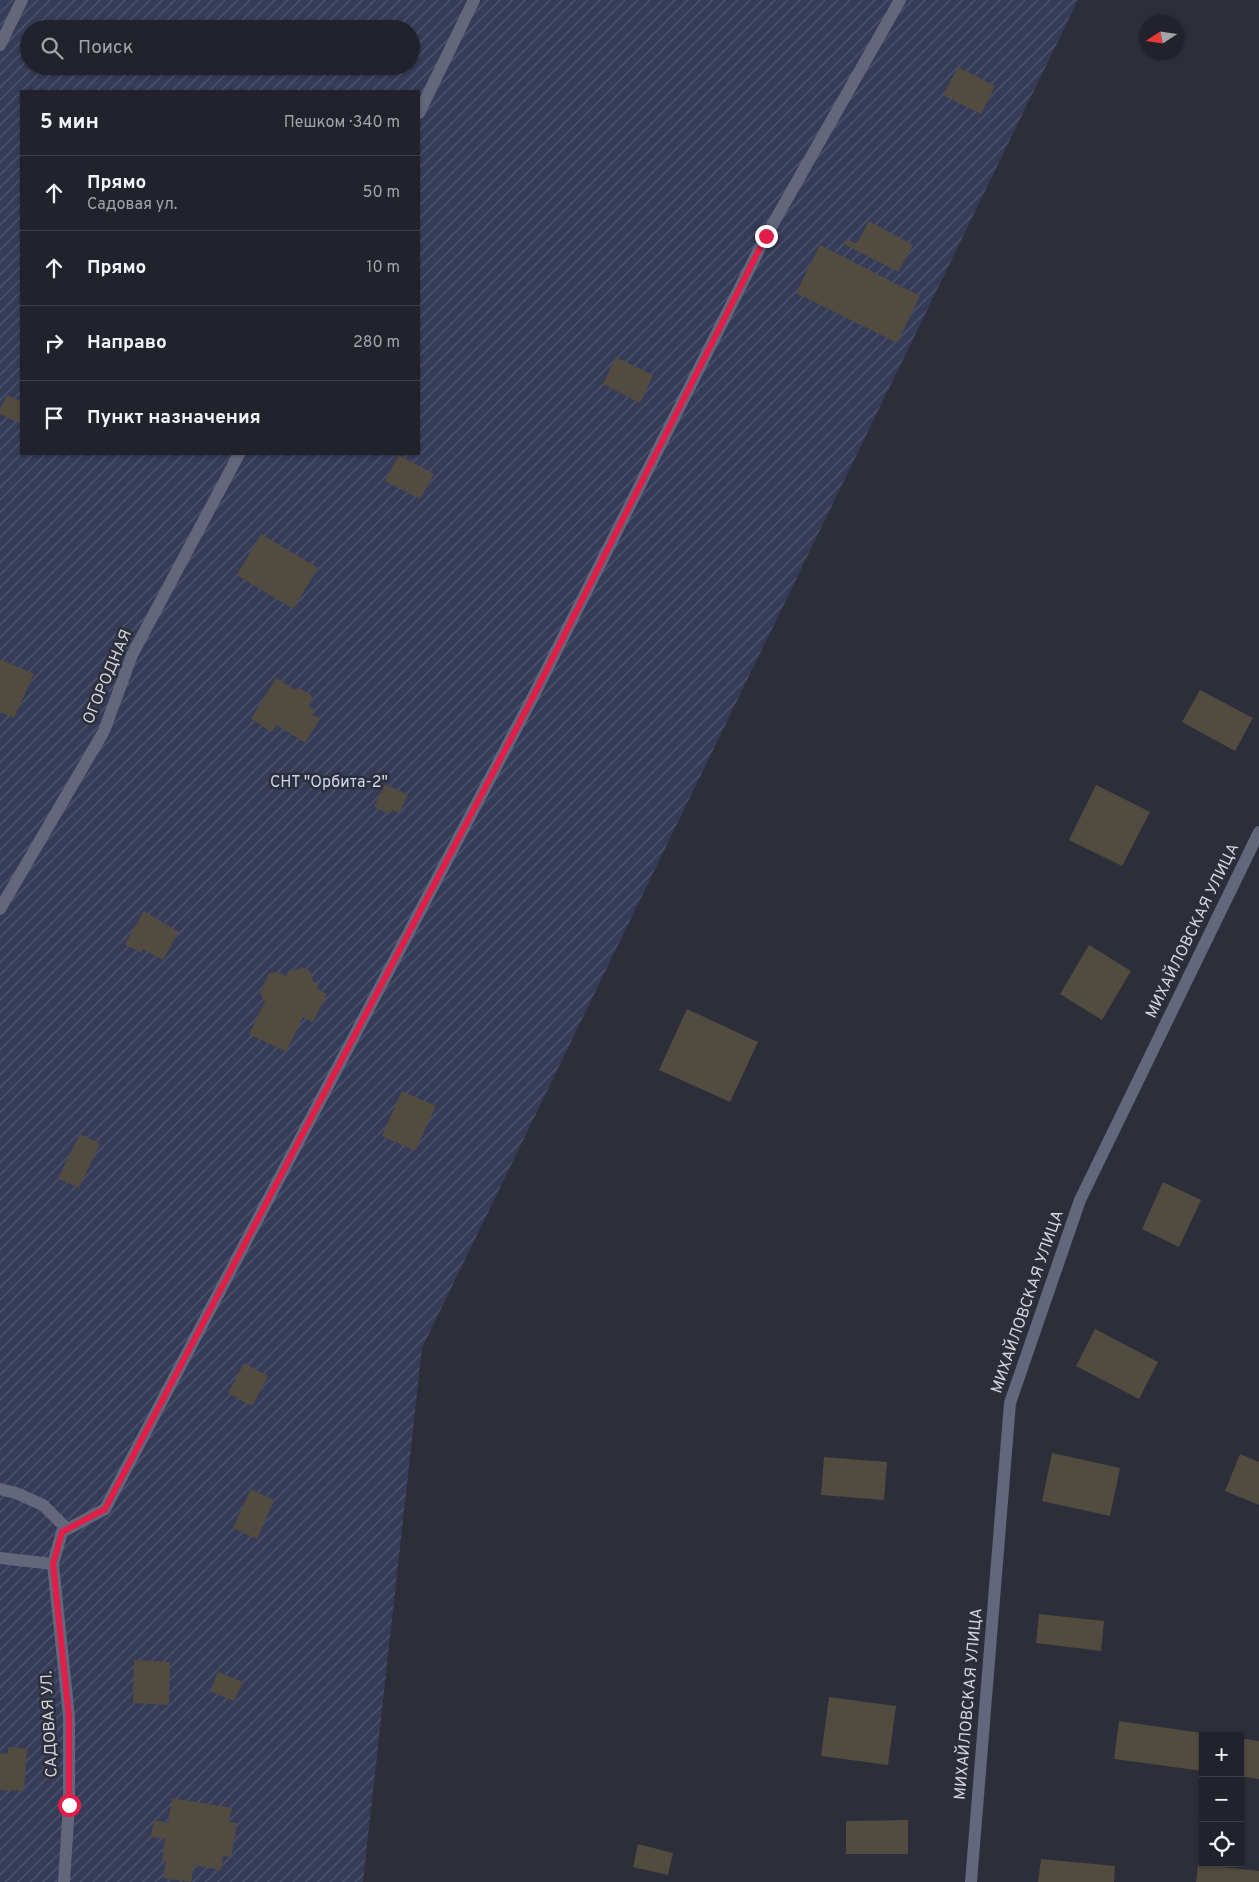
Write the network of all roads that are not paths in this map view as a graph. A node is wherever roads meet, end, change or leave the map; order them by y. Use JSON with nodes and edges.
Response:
{"nodes":[{"id":1,"x":22,"y":0,"type":"edge"},
{"id":2,"x":474,"y":0,"type":"edge"},
{"id":3,"x":900,"y":0,"type":"edge"},
{"id":4,"x":0,"y":46,"type":"edge"},
{"id":5,"x":420,"y":111,"type":"edge"},
{"id":6,"x":238,"y":455,"type":"edge"},
{"id":7,"x":1259,"y":832,"type":"edge"},
{"id":8,"x":0,"y":909,"type":"edge"},
{"id":9,"x":0,"y":1489,"type":"edge"},
{"id":10,"x":67,"y":1529,"type":"junction"},
{"id":11,"x":0,"y":1558,"type":"edge"},
{"id":12,"x":53,"y":1564,"type":"junction"},
{"id":13,"x":64,"y":1882,"type":"edge"},
{"id":14,"x":971,"y":1882,"type":"edge"}],
"edges":[{"from":1,"to":4,"type":"street"},
{"from":2,"to":5,"type":"street"},
{"from":3,"to":10,"type":"street"},
{"from":6,"to":8,"type":"street","name":"ОГОРОДНАЯ"},
{"from":7,"to":14,"type":"street","name":"МИХАЙЛОВСКАЯ УЛИЦА"},
{"from":9,"to":10,"type":"street"},
{"from":10,"to":12,"type":"street"},
{"from":11,"to":12,"type":"street"},
{"from":12,"to":13,"type":"street","name":"САДОВАЯ УЛ."}]}
